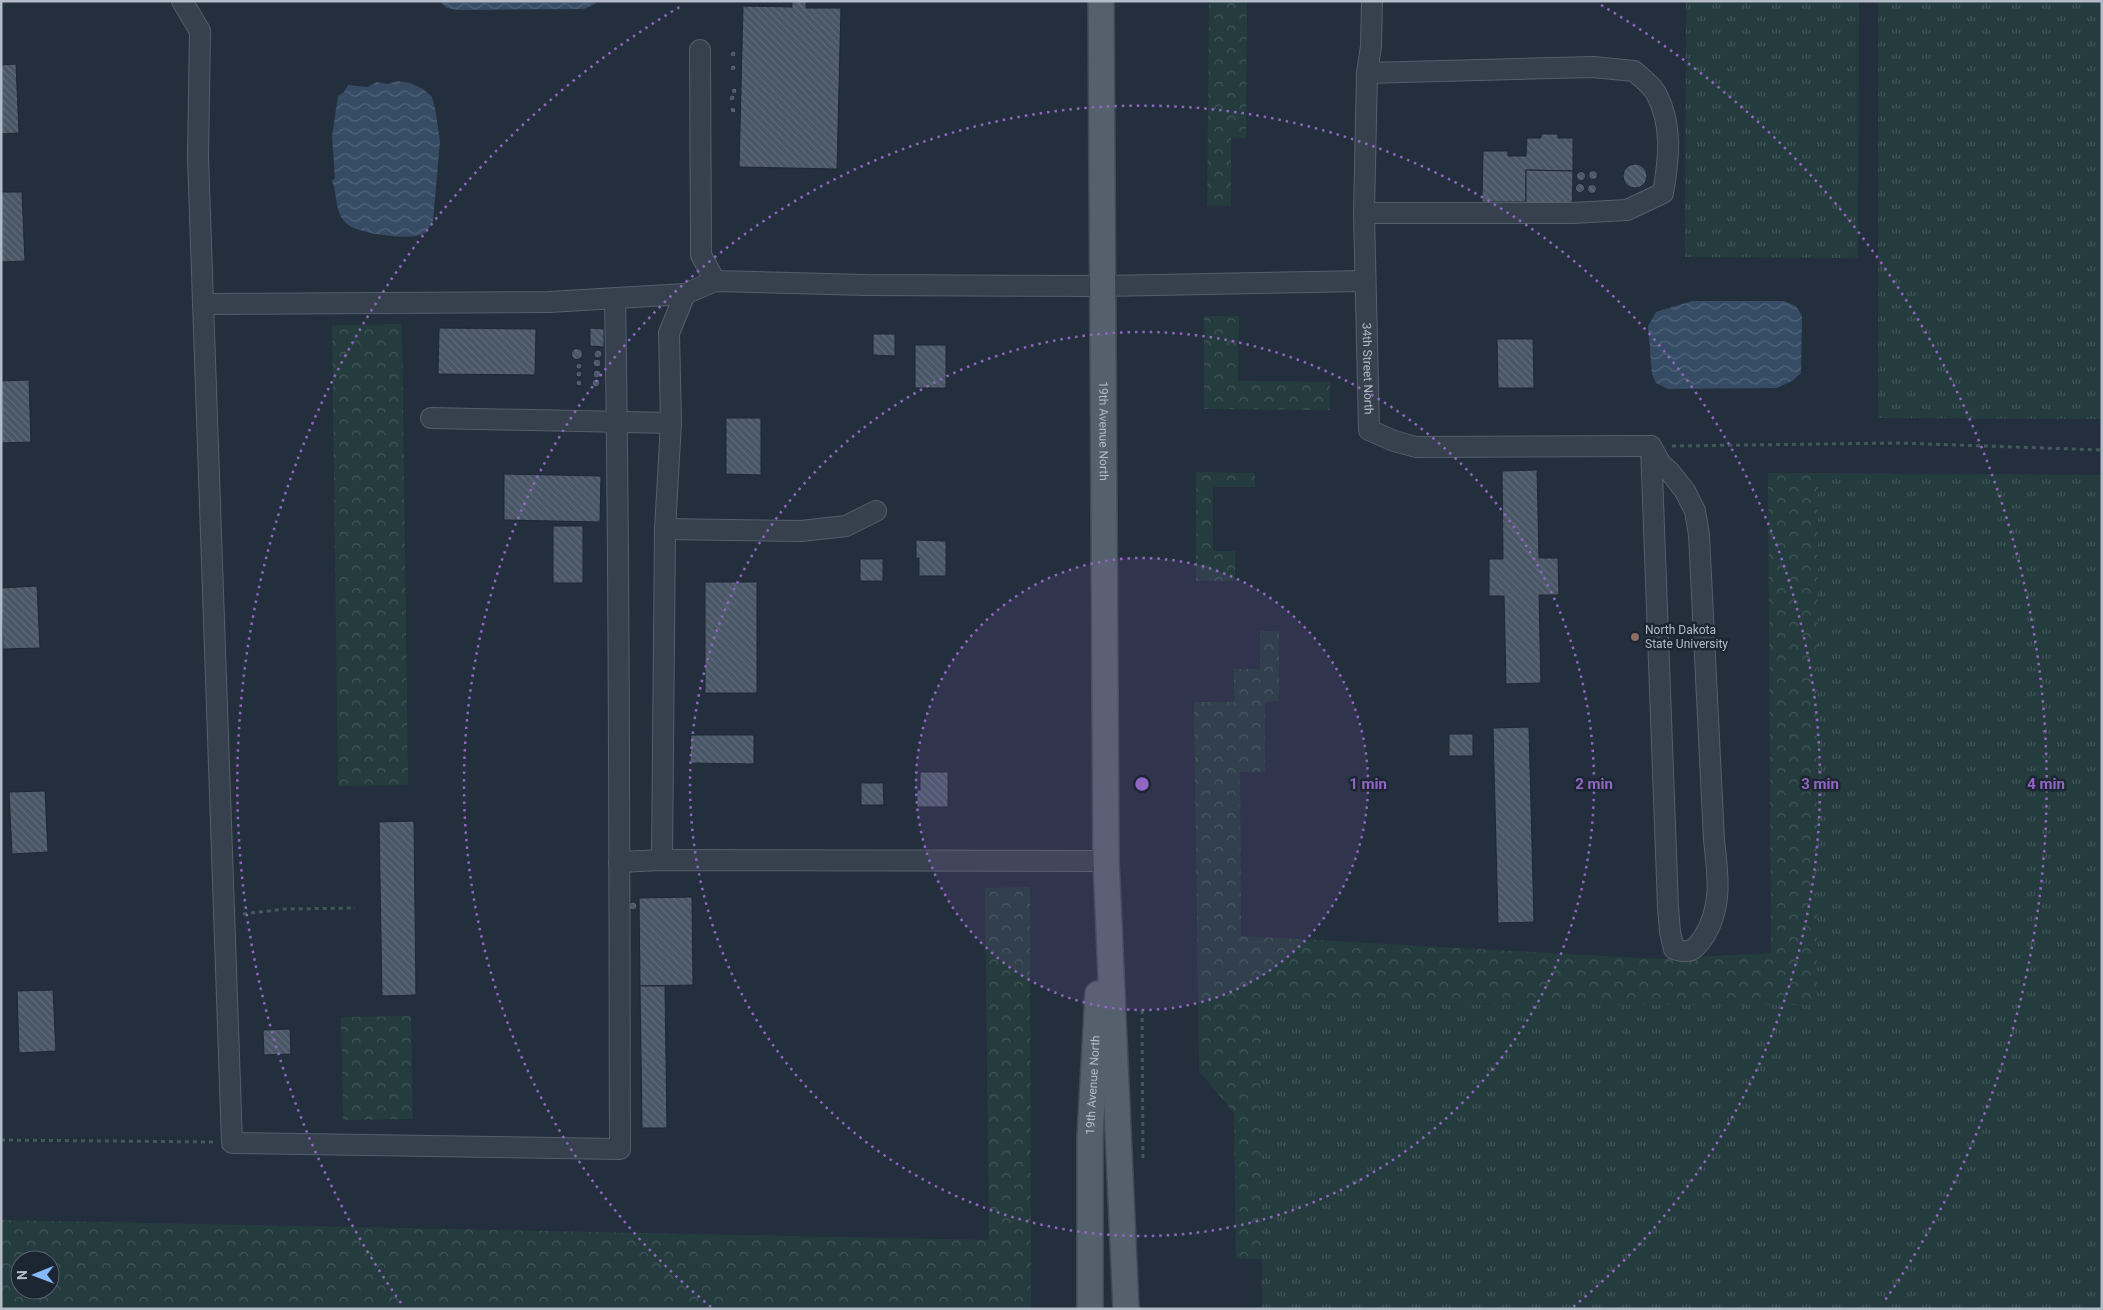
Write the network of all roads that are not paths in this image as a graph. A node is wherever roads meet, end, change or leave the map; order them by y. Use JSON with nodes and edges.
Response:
{"nodes":[{"id":1,"x":182,"y":1,"type":"edge"},
{"id":2,"x":1101,"y":1,"type":"edge"},
{"id":3,"x":1372,"y":1,"type":"edge"},
{"id":4,"x":700,"y":50,"type":"dead end"},
{"id":5,"x":1367,"y":73,"type":"junction"},
{"id":6,"x":1364,"y":213,"type":"junction"},
{"id":7,"x":715,"y":281,"type":"junction"},
{"id":8,"x":1365,"y":281,"type":"junction"},
{"id":9,"x":1104,"y":286,"type":"junction"},
{"id":10,"x":685,"y":294,"type":"junction"},
{"id":11,"x":615,"y":298,"type":"junction"},
{"id":12,"x":203,"y":304,"type":"junction"},
{"id":13,"x":432,"y":418,"type":"dead end"},
{"id":14,"x":618,"y":422,"type":"junction"},
{"id":15,"x":671,"y":424,"type":"junction"},
{"id":16,"x":1651,"y":446,"type":"junction"},
{"id":17,"x":876,"y":511,"type":"dead end"},
{"id":18,"x":665,"y":529,"type":"junction"},
{"id":19,"x":662,"y":860,"type":"junction"},
{"id":20,"x":619,"y":862,"type":"junction"},
{"id":21,"x":1106,"y":862,"type":"junction"},
{"id":22,"x":1090,"y":1309,"type":"edge"},
{"id":23,"x":1126,"y":1309,"type":"edge"}],
"edges":[{"from":1,"to":12,"type":"street"},
{"from":2,"to":9,"type":"main road","name":"19th Avenue North"},
{"from":3,"to":5,"type":"street"},
{"from":4,"to":7,"type":"street"},
{"from":5,"to":6,"type":"street"},
{"from":5,"to":6,"type":"street"},
{"from":6,"to":8,"type":"street"},
{"from":7,"to":9,"type":"street"},
{"from":7,"to":10,"type":"street"},
{"from":8,"to":9,"type":"street"},
{"from":8,"to":16,"type":"street","name":"34th Street North"},
{"from":9,"to":21,"type":"main road","name":"19th Avenue North"},
{"from":10,"to":11,"type":"street"},
{"from":10,"to":15,"type":"street"},
{"from":11,"to":12,"type":"street"},
{"from":11,"to":14,"type":"street"},
{"from":12,"to":20,"type":"street"},
{"from":13,"to":14,"type":"street"},
{"from":14,"to":15,"type":"street"},
{"from":14,"to":20,"type":"street"},
{"from":15,"to":18,"type":"street"},
{"from":16,"to":16,"type":"street"},
{"from":17,"to":18,"type":"street"},
{"from":18,"to":19,"type":"street"},
{"from":19,"to":20,"type":"street"},
{"from":19,"to":21,"type":"street"},
{"from":21,"to":22,"type":"main road","name":"19th Avenue North"},
{"from":21,"to":23,"type":"main road","name":"19th Avenue North"}]}
